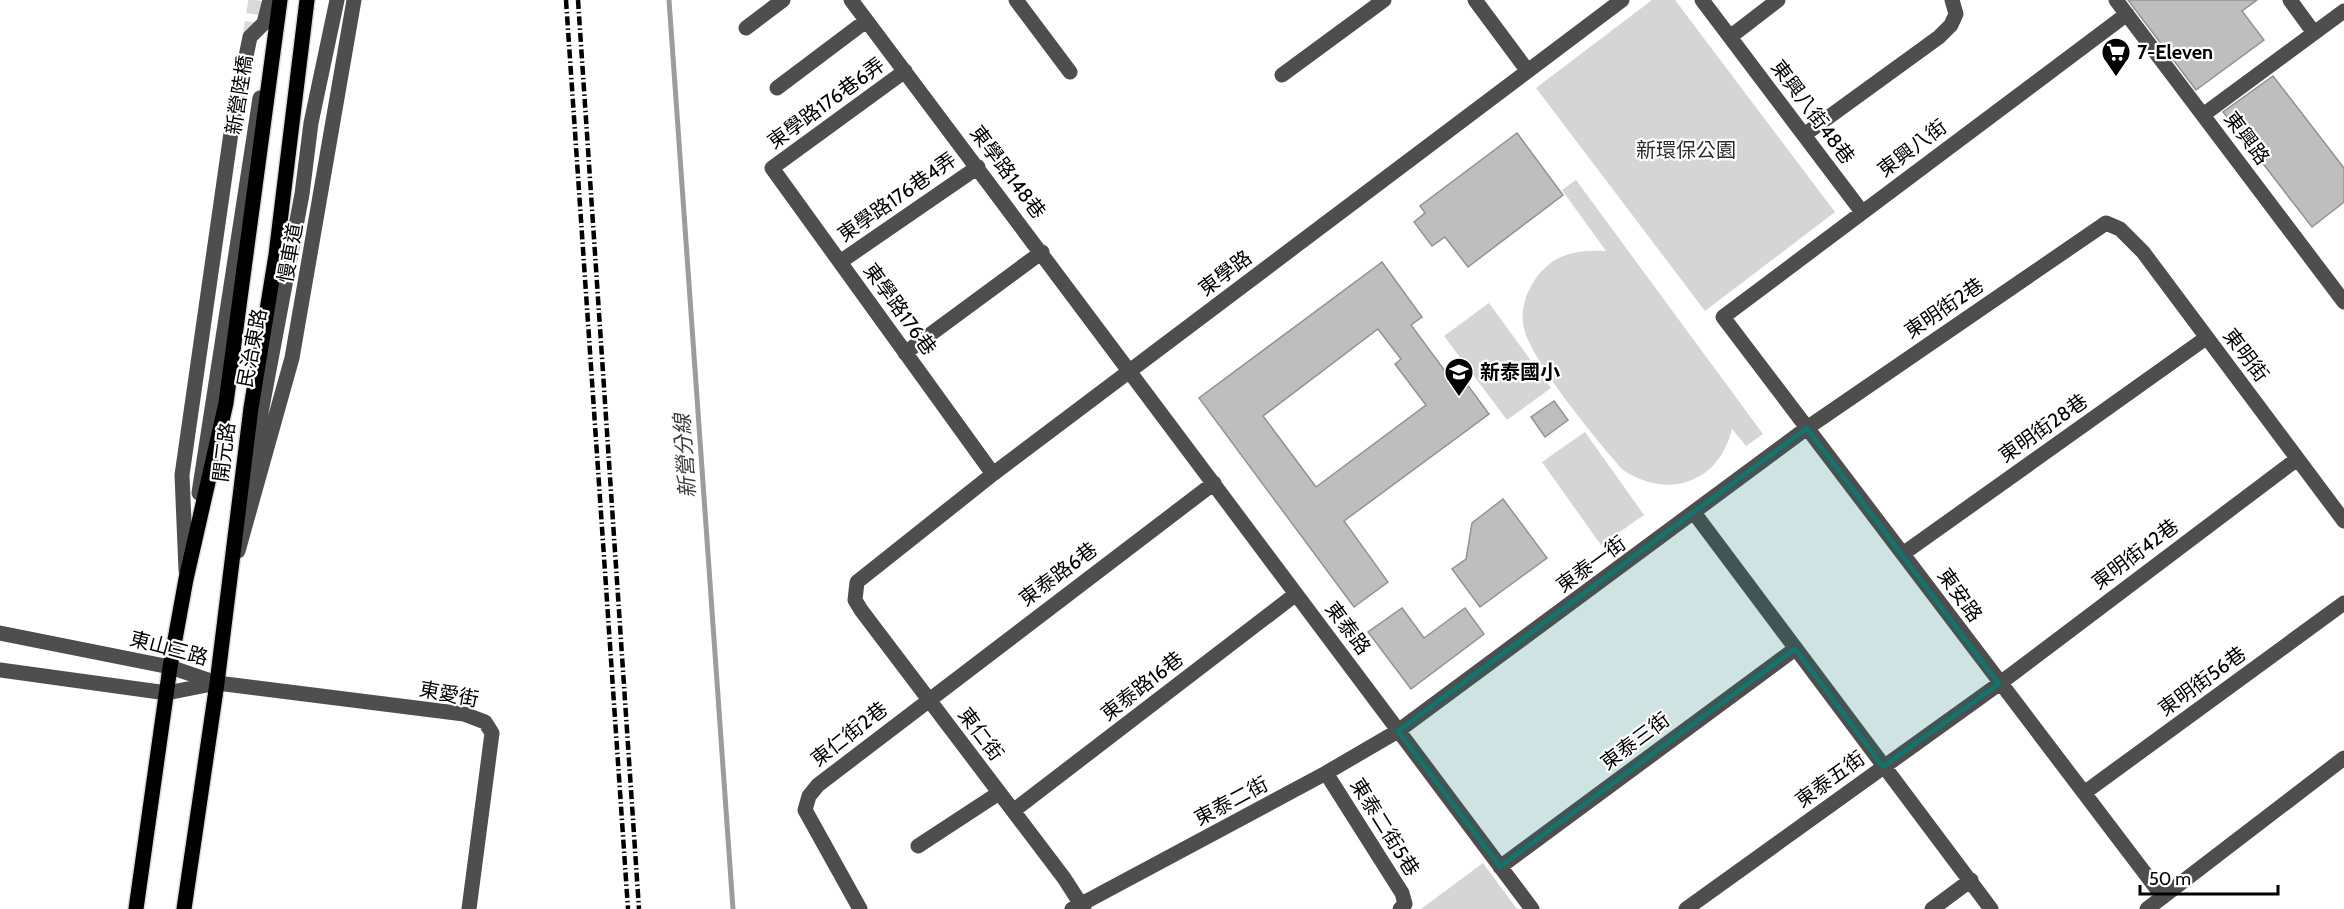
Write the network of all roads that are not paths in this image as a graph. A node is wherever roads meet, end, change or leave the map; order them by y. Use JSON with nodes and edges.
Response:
{"nodes":[{"id":1,"x":270,"y":0,"type":"edge"},
{"id":2,"x":274,"y":0,"type":"edge"},
{"id":3,"x":280,"y":0,"type":"edge"},
{"id":4,"x":307,"y":0,"type":"edge"},
{"id":5,"x":337,"y":0,"type":"edge"},
{"id":6,"x":354,"y":0,"type":"edge"},
{"id":7,"x":783,"y":0,"type":"edge"},
{"id":8,"x":851,"y":0,"type":"edge"},
{"id":9,"x":1016,"y":0,"type":"edge"},
{"id":10,"x":1384,"y":0,"type":"edge"},
{"id":11,"x":1475,"y":0,"type":"edge"},
{"id":12,"x":1622,"y":0,"type":"edge"},
{"id":13,"x":1702,"y":0,"type":"edge"},
{"id":14,"x":1778,"y":0,"type":"edge"},
{"id":15,"x":1952,"y":0,"type":"edge"},
{"id":16,"x":2116,"y":0,"type":"edge"},
{"id":17,"x":2290,"y":0,"type":"edge"},
{"id":18,"x":2344,"y":11,"type":"edge"},
{"id":19,"x":2127,"y":14,"type":"junction"},
{"id":20,"x":866,"y":21,"type":"junction"},
{"id":21,"x":746,"y":28,"type":"dead end"},
{"id":22,"x":2314,"y":33,"type":"junction"},
{"id":23,"x":1730,"y":37,"type":"junction"},
{"id":24,"x":1527,"y":70,"type":"junction"},
{"id":25,"x":905,"y":71,"type":"junction"},
{"id":26,"x":1070,"y":72,"type":"dead end"},
{"id":27,"x":1282,"y":75,"type":"dead end"},
{"id":28,"x":777,"y":88,"type":"dead end"},
{"id":29,"x":2203,"y":115,"type":"junction"},
{"id":30,"x":1804,"y":135,"type":"junction"},
{"id":31,"x":978,"y":166,"type":"junction"},
{"id":32,"x":772,"y":168,"type":"joint"},
{"id":33,"x":245,"y":195,"type":"joint"},
{"id":34,"x":1862,"y":212,"type":"junction"},
{"id":35,"x":2106,"y":223,"type":"joint"},
{"id":36,"x":1042,"y":252,"type":"junction"},
{"id":37,"x":840,"y":262,"type":"junction"},
{"id":38,"x":2344,"y":302,"type":"edge"},
{"id":39,"x":1723,"y":317,"type":"joint"},
{"id":40,"x":2206,"y":338,"type":"junction"},
{"id":41,"x":905,"y":353,"type":"junction"},
{"id":42,"x":1128,"y":373,"type":"junction"},
{"id":43,"x":1807,"y":428,"type":"junction"},
{"id":44,"x":2297,"y":459,"type":"junction"},
{"id":45,"x":993,"y":474,"type":"junction"},
{"id":46,"x":1214,"y":483,"type":"junction"},
{"id":47,"x":1695,"y":514,"type":"junction"},
{"id":48,"x":2344,"y":521,"type":"edge"},
{"id":49,"x":1904,"y":553,"type":"junction"},
{"id":50,"x":186,"y":579,"type":"junction"},
{"id":51,"x":230,"y":580,"type":"junction"},
{"id":52,"x":857,"y":582,"type":"joint"},
{"id":53,"x":1296,"y":594,"type":"junction"},
{"id":54,"x":2344,"y":603,"type":"edge"},
{"id":55,"x":0,"y":633,"type":"edge"},
{"id":56,"x":1795,"y":649,"type":"junction"},
{"id":57,"x":170,"y":667,"type":"junction"},
{"id":58,"x":0,"y":670,"type":"edge"},
{"id":59,"x":217,"y":683,"type":"junction"},
{"id":60,"x":1999,"y":684,"type":"junction"},
{"id":61,"x":167,"y":693,"type":"junction"},
{"id":62,"x":929,"y":700,"type":"junction"},
{"id":63,"x":1398,"y":731,"type":"junction"},
{"id":64,"x":2344,"y":758,"type":"edge"},
{"id":65,"x":1883,"y":767,"type":"junction"},
{"id":66,"x":1326,"y":773,"type":"junction"},
{"id":67,"x":999,"y":793,"type":"junction"},
{"id":68,"x":2084,"y":793,"type":"junction"},
{"id":69,"x":1013,"y":811,"type":"junction"},
{"id":70,"x":918,"y":846,"type":"dead end"},
{"id":71,"x":1500,"y":867,"type":"junction"},
{"id":72,"x":1971,"y":880,"type":"junction"},
{"id":73,"x":2163,"y":897,"type":"junction"},
{"id":74,"x":1402,"y":906,"type":"edge"},
{"id":75,"x":1079,"y":907,"type":"edge"},
{"id":76,"x":136,"y":909,"type":"edge"},
{"id":77,"x":184,"y":909,"type":"edge"},
{"id":78,"x":469,"y":909,"type":"edge"},
{"id":79,"x":860,"y":909,"type":"edge"},
{"id":80,"x":1532,"y":909,"type":"edge"},
{"id":81,"x":1686,"y":909,"type":"edge"},
{"id":82,"x":1932,"y":909,"type":"edge"},
{"id":83,"x":1991,"y":909,"type":"edge"},
{"id":84,"x":2147,"y":909,"type":"edge"}],
"edges":[{"from":1,"to":50,"type":"street"},
{"from":2,"to":33,"type":"street","name":"新營陸橋"},
{"from":3,"to":50,"type":"main road","name":"開元路"},
{"from":4,"to":51,"type":"main road","name":"開元路"},
{"from":5,"to":51,"type":"street","name":"民治東路"},
{"from":6,"to":51,"type":"street","name":"慢車道"},
{"from":7,"to":21,"type":"street"},
{"from":8,"to":20,"type":"street","name":"東學路148巷"},
{"from":9,"to":26,"type":"street"},
{"from":10,"to":27,"type":"street"},
{"from":11,"to":24,"type":"street"},
{"from":12,"to":24,"type":"street","name":"東學路"},
{"from":13,"to":23,"type":"street","name":"東興八街48巷"},
{"from":14,"to":23,"type":"street"},
{"from":15,"to":30,"type":"street"},
{"from":16,"to":19,"type":"street","name":"東興路"},
{"from":17,"to":22,"type":"street"},
{"from":18,"to":22,"type":"street"},
{"from":19,"to":29,"type":"street","name":"東興路"},
{"from":19,"to":34,"type":"street","name":"東興八街"},
{"from":20,"to":25,"type":"street","name":"東學路148巷"},
{"from":20,"to":28,"type":"street"},
{"from":22,"to":29,"type":"street"},
{"from":23,"to":30,"type":"street","name":"東興八街48巷"},
{"from":24,"to":42,"type":"street","name":"東學路"},
{"from":25,"to":31,"type":"street","name":"東學路148巷"},
{"from":25,"to":32,"type":"street","name":"東學路176巷6弄"},
{"from":29,"to":38,"type":"street","name":"東興路"},
{"from":30,"to":34,"type":"street","name":"東興八街48巷"},
{"from":31,"to":36,"type":"street","name":"東學路148巷"},
{"from":31,"to":37,"type":"street","name":"東學路176巷4弄"},
{"from":32,"to":37,"type":"street","name":"東學路176巷"},
{"from":33,"to":50,"type":"street","name":"開元路"},
{"from":34,"to":39,"type":"street","name":"東興八街"},
{"from":35,"to":40,"type":"street","name":"東明街"},
{"from":35,"to":43,"type":"street","name":"東明街2巷"},
{"from":36,"to":41,"type":"street"},
{"from":36,"to":42,"type":"street","name":"東學路148巷"},
{"from":37,"to":41,"type":"street","name":"東學路176巷"},
{"from":39,"to":43,"type":"street","name":"東安路"},
{"from":40,"to":44,"type":"street","name":"東明街"},
{"from":40,"to":49,"type":"street","name":"東明街28巷"},
{"from":41,"to":45,"type":"street","name":"東學路176巷"},
{"from":42,"to":45,"type":"street","name":"東學路"},
{"from":42,"to":46,"type":"street","name":"東泰路"},
{"from":43,"to":47,"type":"street","name":"東泰一街"},
{"from":43,"to":49,"type":"street","name":"東安路"},
{"from":44,"to":48,"type":"street","name":"東明街"},
{"from":44,"to":60,"type":"street","name":"東明街42巷"},
{"from":45,"to":52,"type":"street","name":"東學路"},
{"from":46,"to":53,"type":"street","name":"東泰路"},
{"from":46,"to":62,"type":"street","name":"東泰路6巷"},
{"from":47,"to":56,"type":"street"},
{"from":47,"to":63,"type":"street","name":"東泰一街"},
{"from":49,"to":60,"type":"street","name":"東安路"},
{"from":50,"to":57,"type":"main road","name":"開元路"},
{"from":51,"to":59,"type":"main road","name":"開元路"},
{"from":52,"to":62,"type":"street","name":"東仁街"},
{"from":53,"to":63,"type":"street","name":"東泰路"},
{"from":53,"to":69,"type":"street","name":"東泰路16巷"},
{"from":54,"to":68,"type":"street","name":"東明街56巷"},
{"from":55,"to":57,"type":"street","name":"東山三路"},
{"from":56,"to":65,"type":"street"},
{"from":56,"to":71,"type":"street","name":"東泰三街"},
{"from":57,"to":59,"type":"street","name":"東山三路"},
{"from":57,"to":61,"type":"main road","name":"開元路"},
{"from":58,"to":61,"type":"street","name":"東山三路"},
{"from":59,"to":61,"type":"street","name":"東山三路"},
{"from":59,"to":77,"type":"main road","name":"開元路"},
{"from":59,"to":78,"type":"street","name":"東愛街"},
{"from":60,"to":65,"type":"street","name":"東泰五街"},
{"from":60,"to":68,"type":"street","name":"東安路"},
{"from":61,"to":76,"type":"main road","name":"開元路"},
{"from":62,"to":67,"type":"street","name":"東仁街"},
{"from":62,"to":79,"type":"street","name":"東仁街2巷"},
{"from":63,"to":66,"type":"street","name":"東泰二街"},
{"from":63,"to":71,"type":"street","name":"東泰路"},
{"from":64,"to":73,"type":"street"},
{"from":65,"to":72,"type":"street"},
{"from":65,"to":81,"type":"street","name":"東泰五街"},
{"from":66,"to":74,"type":"street","name":"東泰二街5巷"},
{"from":66,"to":75,"type":"street","name":"東泰二街"},
{"from":67,"to":69,"type":"street","name":"東仁街"},
{"from":67,"to":70,"type":"street"},
{"from":68,"to":73,"type":"street","name":"東安路"},
{"from":69,"to":75,"type":"street","name":"東仁街"},
{"from":71,"to":80,"type":"street","name":"東泰路"},
{"from":72,"to":82,"type":"street"},
{"from":72,"to":83,"type":"street"},
{"from":73,"to":84,"type":"street"}]}
